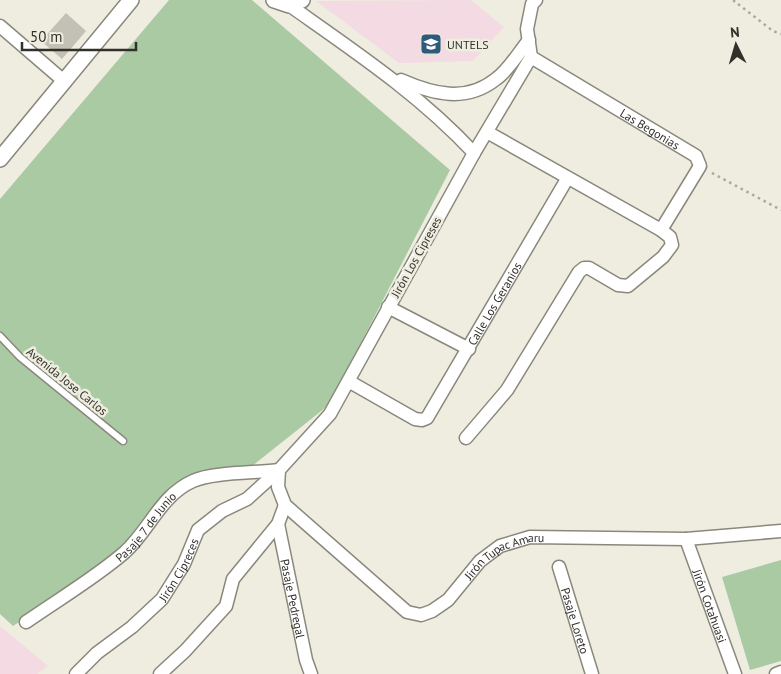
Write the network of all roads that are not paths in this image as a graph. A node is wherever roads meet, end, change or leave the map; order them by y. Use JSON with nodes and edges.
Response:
{"nodes":[{"id":1,"x":131,"y":0,"type":"edge"},
{"id":2,"x":274,"y":0,"type":"edge"},
{"id":3,"x":536,"y":0,"type":"edge"},
{"id":4,"x":295,"y":3,"type":"edge"},
{"id":5,"x":0,"y":26,"type":"edge"},
{"id":6,"x":529,"y":40,"type":"junction"},
{"id":7,"x":531,"y":57,"type":"junction"},
{"id":8,"x":387,"y":74,"type":"junction"},
{"id":9,"x":65,"y":82,"type":"junction"},
{"id":10,"x":487,"y":132,"type":"junction"},
{"id":11,"x":474,"y":153,"type":"junction"},
{"id":12,"x":0,"y":159,"type":"edge"},
{"id":13,"x":567,"y":179,"type":"junction"},
{"id":14,"x":661,"y":230,"type":"junction"},
{"id":15,"x":388,"y":307,"type":"junction"},
{"id":16,"x":0,"y":336,"type":"edge"},
{"id":17,"x":469,"y":349,"type":"junction"},
{"id":18,"x":350,"y":382,"type":"junction"},
{"id":19,"x":466,"y":438,"type":"dead end"},
{"id":20,"x":123,"y":441,"type":"dead end"},
{"id":21,"x":280,"y":470,"type":"junction"},
{"id":22,"x":285,"y":505,"type":"junction"},
{"id":23,"x":278,"y":524,"type":"junction"},
{"id":24,"x":781,"y":531,"type":"edge"},
{"id":25,"x":686,"y":539,"type":"junction"},
{"id":26,"x":559,"y":567,"type":"dead end"},
{"id":27,"x":26,"y":622,"type":"dead end"},
{"id":28,"x":781,"y":672,"type":"edge"},
{"id":29,"x":76,"y":674,"type":"edge"},
{"id":30,"x":160,"y":674,"type":"edge"},
{"id":31,"x":311,"y":674,"type":"edge"},
{"id":32,"x":592,"y":674,"type":"edge"},
{"id":33,"x":735,"y":674,"type":"edge"},
{"id":34,"x":776,"y":674,"type":"edge"}],
"edges":[{"from":1,"to":9,"type":"street"},
{"from":2,"to":4,"type":"street"},
{"from":3,"to":6,"type":"street"},
{"from":4,"to":8,"type":"street"},
{"from":5,"to":9,"type":"street"},
{"from":6,"to":7,"type":"street"},
{"from":6,"to":8,"type":"street"},
{"from":7,"to":10,"type":"street","name":"Jirón Los Cipreses"},
{"from":7,"to":14,"type":"street","name":"Las Begonias"},
{"from":8,"to":11,"type":"street"},
{"from":9,"to":12,"type":"street"},
{"from":10,"to":11,"type":"street","name":"Jirón Los Cipreses"},
{"from":10,"to":13,"type":"street"},
{"from":11,"to":15,"type":"street","name":"Jirón Los Cipreses"},
{"from":13,"to":14,"type":"street"},
{"from":13,"to":17,"type":"street","name":"Calle Los Geranios"},
{"from":14,"to":19,"type":"street"},
{"from":15,"to":17,"type":"street"},
{"from":15,"to":18,"type":"street","name":"Jirón Los Cipreses"},
{"from":16,"to":20,"type":"lane","name":"Avenida Jose Carlos"},
{"from":17,"to":18,"type":"street","name":"Calle Los Geranios"},
{"from":18,"to":21,"type":"street","name":"Jirón Los Cipreses"},
{"from":21,"to":22,"type":"street"},
{"from":21,"to":27,"type":"street","name":"Pasaje 7 de Junio"},
{"from":21,"to":29,"type":"street","name":"Jirón Cipreces"},
{"from":22,"to":23,"type":"street"},
{"from":22,"to":25,"type":"street","name":"Jirón Tupac Amaru"},
{"from":23,"to":30,"type":"street"},
{"from":23,"to":31,"type":"street","name":"Pasaje Pedregal"},
{"from":24,"to":25,"type":"street","name":"Jirón Tupac Amaru"},
{"from":25,"to":33,"type":"street","name":"Jirón Cotahuasi"},
{"from":26,"to":32,"type":"street","name":"Pasaje Loreto"},
{"from":28,"to":34,"type":"street"}]}
